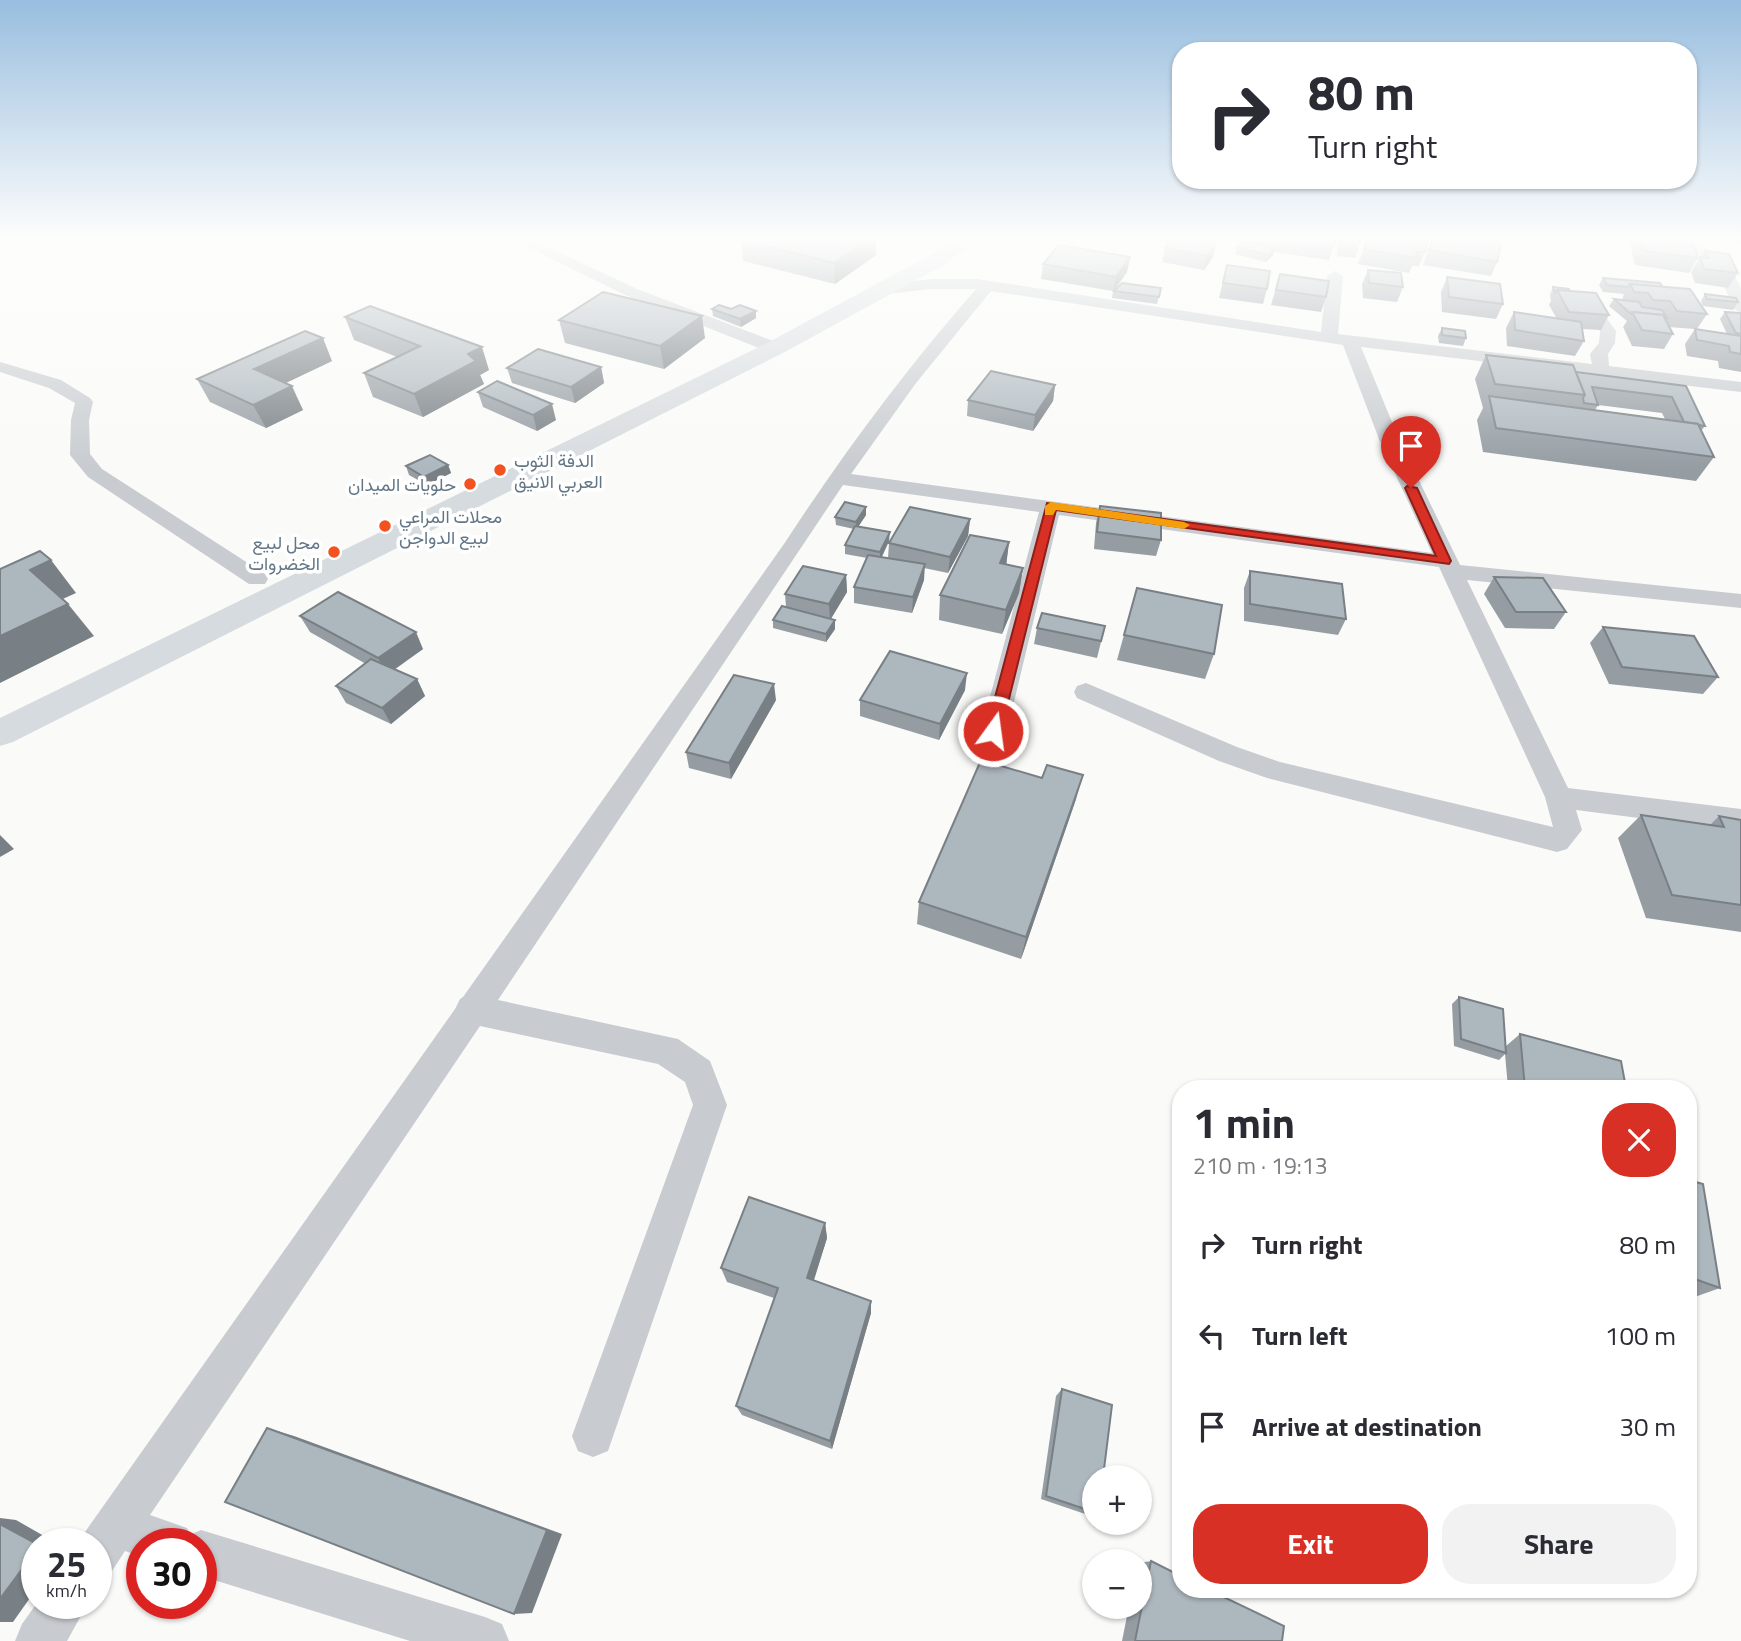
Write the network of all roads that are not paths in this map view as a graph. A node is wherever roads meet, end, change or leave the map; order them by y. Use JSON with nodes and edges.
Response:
{"nodes":[{"id":1,"x":688,"y":315,"type":"edge"},
{"id":2,"x":817,"y":315,"type":"edge"},
{"id":3,"x":829,"y":315,"type":"edge"},
{"id":4,"x":959,"y":315,"type":"edge"},
{"id":5,"x":1175,"y":315,"type":"edge"},
{"id":6,"x":1337,"y":315,"type":"edge"},
{"id":7,"x":1596,"y":315,"type":"edge"},
{"id":8,"x":1339,"y":339,"type":"junction"},
{"id":9,"x":763,"y":344,"type":"junction"},
{"id":10,"x":0,"y":367,"type":"edge"},
{"id":11,"x":1601,"y":371,"type":"junction"},
{"id":12,"x":1741,"y":387,"type":"edge"},
{"id":13,"x":563,"y":442,"type":"junction"},
{"id":14,"x":836,"y":478,"type":"junction"},
{"id":15,"x":1051,"y":506,"type":"junction"},
{"id":16,"x":1447,"y":566,"type":"junction"},
{"id":17,"x":257,"y":579,"type":"junction"},
{"id":18,"x":1741,"y":601,"type":"edge"},
{"id":19,"x":1086,"y":692,"type":"dead end"},
{"id":20,"x":0,"y":704,"type":"edge"},
{"id":21,"x":993,"y":731,"type":"dead end"},
{"id":22,"x":0,"y":733,"type":"edge"},
{"id":23,"x":1559,"y":797,"type":"junction"},
{"id":24,"x":1741,"y":820,"type":"edge"},
{"id":25,"x":471,"y":1009,"type":"junction"},
{"id":26,"x":593,"y":1436,"type":"dead end"},
{"id":27,"x":112,"y":1532,"type":"edge"},
{"id":28,"x":217,"y":1558,"type":"edge"},
{"id":29,"x":54,"y":1619,"type":"edge"},
{"id":30,"x":39,"y":1641,"type":"edge"},
{"id":31,"x":485,"y":1641,"type":"edge"}],
"edges":[{"from":1,"to":9,"type":"street"},
{"from":2,"to":9,"type":"highway"},
{"from":3,"to":9,"type":"highway"},
{"from":4,"to":14,"type":"street"},
{"from":5,"to":8,"type":"street"},
{"from":6,"to":8,"type":"street"},
{"from":7,"to":11,"type":"street"},
{"from":8,"to":11,"type":"street"},
{"from":8,"to":16,"type":"street"},
{"from":9,"to":13,"type":"highway"},
{"from":10,"to":17,"type":"street"},
{"from":11,"to":12,"type":"street"},
{"from":13,"to":17,"type":"highway"},
{"from":13,"to":22,"type":"highway"},
{"from":14,"to":15,"type":"street"},
{"from":14,"to":25,"type":"street"},
{"from":15,"to":16,"type":"street"},
{"from":15,"to":21,"type":"street"},
{"from":16,"to":18,"type":"street"},
{"from":16,"to":23,"type":"street"},
{"from":17,"to":20,"type":"highway"},
{"from":19,"to":23,"type":"street"},
{"from":23,"to":24,"type":"street"},
{"from":25,"to":26,"type":"street"},
{"from":25,"to":27,"type":"street"},
{"from":28,"to":31,"type":"street"},
{"from":29,"to":30,"type":"street"}]}
